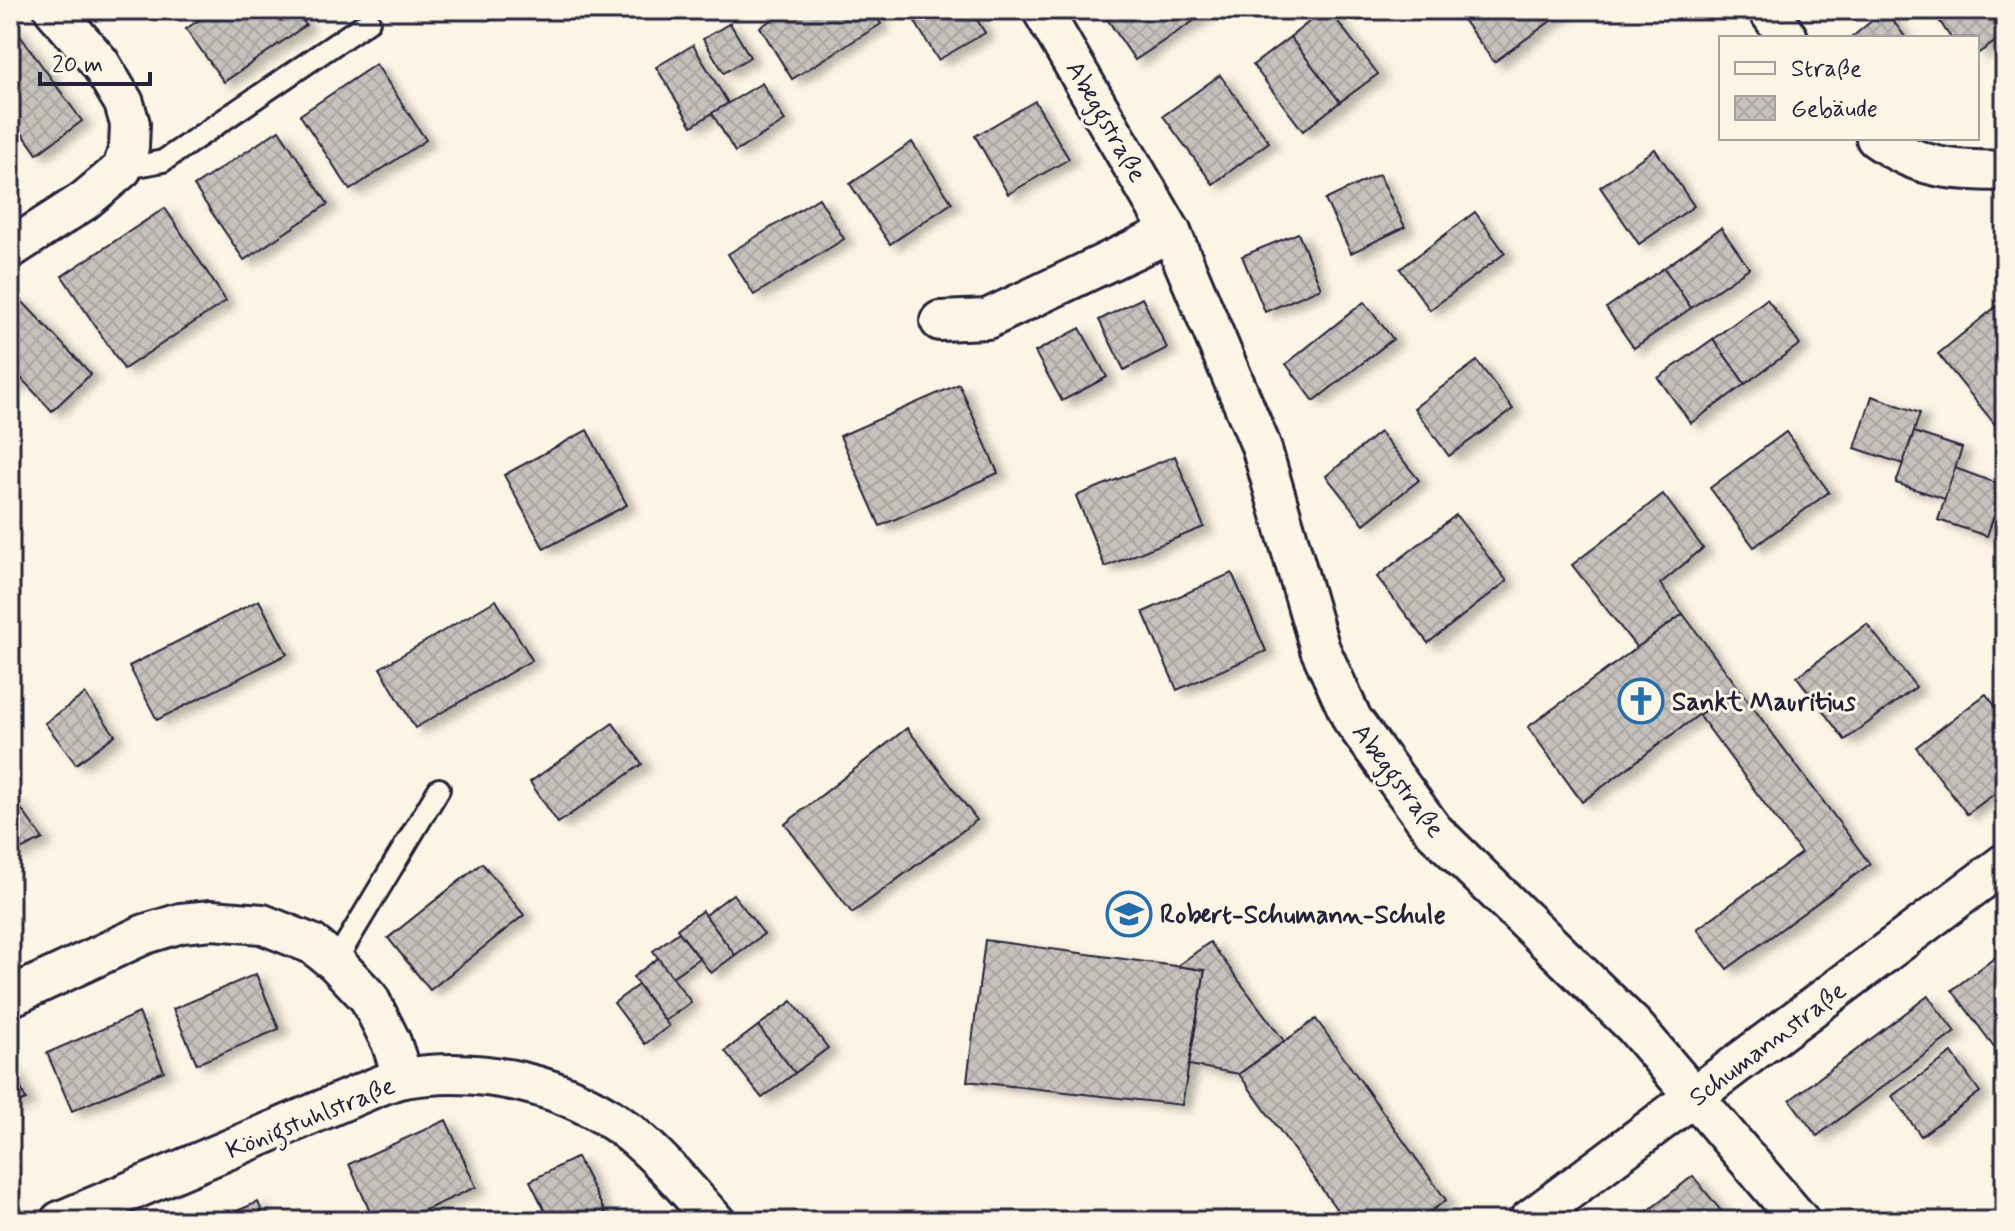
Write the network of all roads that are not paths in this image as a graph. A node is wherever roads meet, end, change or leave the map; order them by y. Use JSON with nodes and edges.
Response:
{"nodes":[{"id":1,"x":54,"y":10,"type":"edge"},
{"id":2,"x":1042,"y":10,"type":"edge"},
{"id":3,"x":1768,"y":10,"type":"edge"},
{"id":4,"x":369,"y":21,"type":"dead end"},
{"id":5,"x":1787,"y":36,"type":"edge"},
{"id":6,"x":1879,"y":140,"type":"edge"},
{"id":7,"x":122,"y":169,"type":"junction"},
{"id":8,"x":2005,"y":171,"type":"edge"},
{"id":9,"x":1171,"y":232,"type":"junction"},
{"id":10,"x":10,"y":249,"type":"edge"},
{"id":11,"x":940,"y":321,"type":"dead end"},
{"id":12,"x":439,"y":789,"type":"dead end"},
{"id":13,"x":2005,"y":863,"type":"edge"},
{"id":14,"x":335,"y":962,"type":"junction"},
{"id":15,"x":10,"y":997,"type":"edge"},
{"id":16,"x":403,"y":1078,"type":"junction"},
{"id":17,"x":1694,"y":1098,"type":"junction"},
{"id":18,"x":60,"y":1221,"type":"edge"},
{"id":19,"x":715,"y":1221,"type":"edge"},
{"id":20,"x":1528,"y":1221,"type":"edge"},
{"id":21,"x":1800,"y":1221,"type":"edge"}],
"edges":[{"from":1,"to":7,"type":"street"},
{"from":2,"to":9,"type":"street","name":"Abeggstraße"},
{"from":3,"to":5,"type":"street"},
{"from":4,"to":7,"type":"lane"},
{"from":6,"to":8,"type":"street"},
{"from":7,"to":10,"type":"street"},
{"from":9,"to":11,"type":"street"},
{"from":9,"to":17,"type":"street","name":"Abeggstraße"},
{"from":12,"to":14,"type":"lane"},
{"from":13,"to":17,"type":"street","name":"Schumannstraße"},
{"from":14,"to":15,"type":"street"},
{"from":14,"to":16,"type":"street"},
{"from":16,"to":18,"type":"street","name":"Königstuhlstraße"},
{"from":16,"to":19,"type":"street","name":"Königstuhlstraße"},
{"from":17,"to":20,"type":"street","name":"Schumannstraße"},
{"from":17,"to":21,"type":"street","name":"Abeggstraße"}]}
